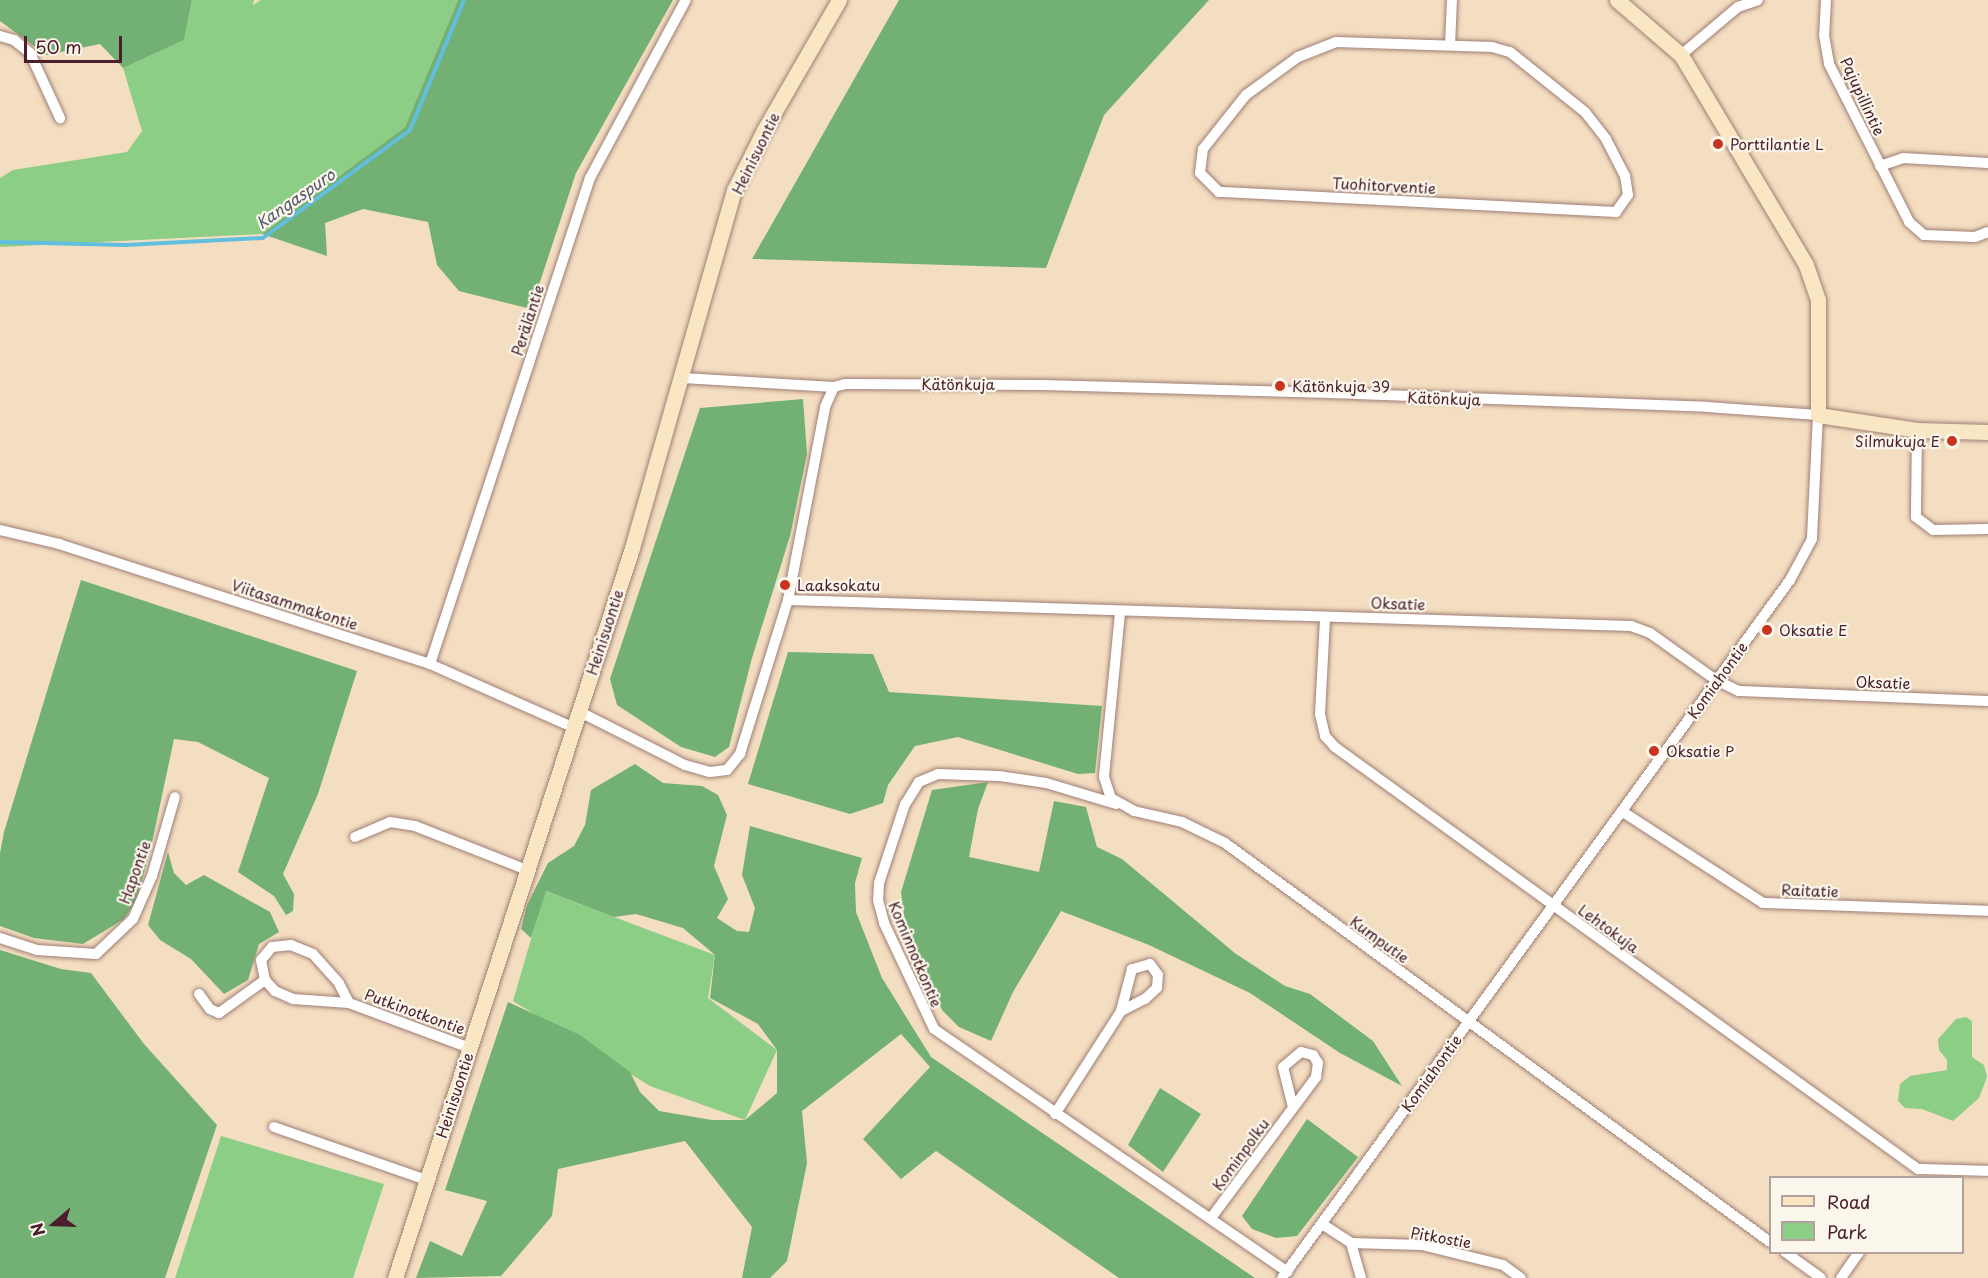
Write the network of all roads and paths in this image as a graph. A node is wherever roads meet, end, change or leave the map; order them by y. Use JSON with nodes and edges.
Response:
{"nodes":[{"id":1,"x":686,"y":0,"type":"edge"},
{"id":2,"x":839,"y":0,"type":"edge"},
{"id":3,"x":1452,"y":0,"type":"edge"},
{"id":4,"x":1617,"y":0,"type":"edge"},
{"id":5,"x":1758,"y":0,"type":"edge"},
{"id":6,"x":1826,"y":0,"type":"edge"},
{"id":7,"x":0,"y":36,"type":"edge"},
{"id":8,"x":1450,"y":45,"type":"junction"},
{"id":9,"x":1681,"y":55,"type":"junction"},
{"id":10,"x":60,"y":118,"type":"dead end"},
{"id":11,"x":1988,"y":163,"type":"edge"},
{"id":12,"x":1880,"y":166,"type":"junction"},
{"id":13,"x":1988,"y":232,"type":"edge"},
{"id":14,"x":683,"y":378,"type":"junction"},
{"id":15,"x":834,"y":387,"type":"junction"},
{"id":16,"x":1818,"y":416,"type":"junction"},
{"id":17,"x":1917,"y":430,"type":"junction"},
{"id":18,"x":1988,"y":432,"type":"edge"},
{"id":19,"x":1988,"y":529,"type":"edge"},
{"id":20,"x":0,"y":530,"type":"edge"},
{"id":21,"x":788,"y":600,"type":"junction"},
{"id":22,"x":1120,"y":613,"type":"junction"},
{"id":23,"x":1324,"y":619,"type":"junction"},
{"id":24,"x":430,"y":664,"type":"junction"},
{"id":25,"x":1716,"y":680,"type":"junction"},
{"id":26,"x":1988,"y":701,"type":"edge"},
{"id":27,"x":578,"y":711,"type":"junction"},
{"id":28,"x":572,"y":727,"type":"junction"},
{"id":29,"x":175,"y":797,"type":"dead end"},
{"id":30,"x":1119,"y":805,"type":"junction"},
{"id":31,"x":1623,"y":812,"type":"junction"},
{"id":32,"x":355,"y":837,"type":"dead end"},
{"id":33,"x":527,"y":870,"type":"junction"},
{"id":34,"x":1552,"y":906,"type":"junction"},
{"id":35,"x":1988,"y":911,"type":"edge"},
{"id":36,"x":0,"y":938,"type":"edge"},
{"id":37,"x":265,"y":980,"type":"junction"},
{"id":38,"x":199,"y":994,"type":"dead end"},
{"id":39,"x":349,"y":1003,"type":"junction"},
{"id":40,"x":1121,"y":1011,"type":"dead end"},
{"id":41,"x":1467,"y":1022,"type":"junction"},
{"id":42,"x":470,"y":1048,"type":"junction"},
{"id":43,"x":1293,"y":1107,"type":"junction"},
{"id":44,"x":1055,"y":1114,"type":"junction"},
{"id":45,"x":274,"y":1127,"type":"dead end"},
{"id":46,"x":1988,"y":1171,"type":"edge"},
{"id":47,"x":1915,"y":1173,"type":"edge"},
{"id":48,"x":426,"y":1180,"type":"junction"},
{"id":49,"x":1211,"y":1218,"type":"junction"},
{"id":50,"x":1322,"y":1224,"type":"junction"},
{"id":51,"x":1769,"y":1241,"type":"edge"},
{"id":52,"x":1351,"y":1243,"type":"junction"},
{"id":53,"x":1788,"y":1254,"type":"edge"},
{"id":54,"x":1858,"y":1254,"type":"edge"},
{"id":55,"x":1285,"y":1275,"type":"edge"},
{"id":56,"x":395,"y":1278,"type":"edge"},
{"id":57,"x":1361,"y":1278,"type":"edge"},
{"id":58,"x":1521,"y":1278,"type":"edge"},
{"id":59,"x":1821,"y":1278,"type":"edge"},
{"id":60,"x":1841,"y":1278,"type":"edge"}],
"edges":[{"from":1,"to":24,"type":"street","name":"Peräläntie"},
{"from":2,"to":14,"type":"street","name":"Heinisuontie"},
{"from":3,"to":8,"type":"street"},
{"from":4,"to":9,"type":"street","name":"Komiahontie"},
{"from":5,"to":9,"type":"street"},
{"from":6,"to":12,"type":"street","name":"Pajupillintie"},
{"from":7,"to":10,"type":"street"},
{"from":8,"to":8,"type":"street","name":"Tuohitorventie"},
{"from":9,"to":16,"type":"street","name":"Komiahontie"},
{"from":11,"to":12,"type":"street"},
{"from":12,"to":13,"type":"street","name":"Pajupillintie"},
{"from":14,"to":15,"type":"street","name":"Kätönkuja"},
{"from":14,"to":27,"type":"street","name":"Heinisuontie"},
{"from":15,"to":16,"type":"street","name":"Kätönkuja"},
{"from":15,"to":21,"type":"street"},
{"from":16,"to":17,"type":"street","name":"Kätönkuja"},
{"from":16,"to":25,"type":"street","name":"Komiahontie"},
{"from":17,"to":18,"type":"street","name":"Kätönkuja"},
{"from":17,"to":19,"type":"street"},
{"from":20,"to":24,"type":"street","name":"Viitasammakontie"},
{"from":21,"to":22,"type":"street","name":"Oksatie"},
{"from":21,"to":27,"type":"street"},
{"from":22,"to":23,"type":"street","name":"Oksatie"},
{"from":22,"to":30,"type":"street"},
{"from":23,"to":25,"type":"street","name":"Oksatie"},
{"from":23,"to":34,"type":"street","name":"Lehtokuja"},
{"from":24,"to":28,"type":"street","name":"Viitasammakontie"},
{"from":25,"to":26,"type":"street","name":"Oksatie"},
{"from":25,"to":31,"type":"street","name":"Komiahontie"},
{"from":27,"to":28,"type":"street","name":"Heinisuontie"},
{"from":28,"to":33,"type":"street","name":"Heinisuontie"},
{"from":29,"to":36,"type":"street","name":"Hapontie"},
{"from":30,"to":41,"type":"street","name":"Kumputie"},
{"from":30,"to":44,"type":"street","name":"Kominnotkontie"},
{"from":31,"to":34,"type":"street","name":"Komiahontie"},
{"from":31,"to":35,"type":"street","name":"Raitatie"},
{"from":32,"to":33,"type":"street"},
{"from":33,"to":42,"type":"street","name":"Heinisuontie"},
{"from":34,"to":41,"type":"street","name":"Komiahontie"},
{"from":34,"to":47,"type":"street","name":"Lehtokuja"},
{"from":37,"to":38,"type":"street"},
{"from":37,"to":39,"type":"street","name":"Putkinotkontie"},
{"from":37,"to":39,"type":"street","name":"Putkinotkontie"},
{"from":39,"to":42,"type":"street","name":"Putkinotkontie"},
{"from":40,"to":44,"type":"street"},
{"from":41,"to":50,"type":"street","name":"Komiahontie"},
{"from":41,"to":51,"type":"street","name":"Kumputie"},
{"from":42,"to":48,"type":"street","name":"Heinisuontie"},
{"from":43,"to":43,"type":"street","name":"Kominpolku"},
{"from":43,"to":49,"type":"street","name":"Kominpolku"},
{"from":44,"to":49,"type":"street","name":"Kominnotkontie"},
{"from":45,"to":48,"type":"street"},
{"from":46,"to":47,"type":"street","name":"Lehtokuja"},
{"from":48,"to":56,"type":"street","name":"Heinisuontie"},
{"from":49,"to":55,"type":"street","name":"Kominnotkontie"},
{"from":50,"to":52,"type":"street"},
{"from":50,"to":55,"type":"street","name":"Komiahontie"},
{"from":52,"to":57,"type":"street"},
{"from":52,"to":58,"type":"street","name":"Pitkostie"},
{"from":53,"to":59,"type":"street"},
{"from":54,"to":60,"type":"street"}]}
